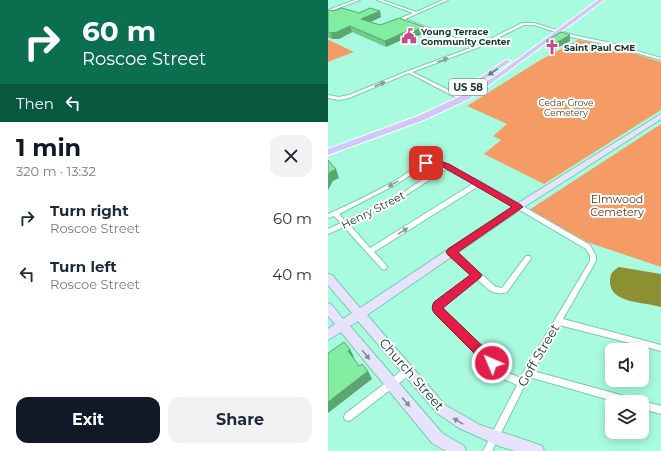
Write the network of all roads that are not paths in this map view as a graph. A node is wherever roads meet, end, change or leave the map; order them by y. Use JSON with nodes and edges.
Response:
{"nodes":[{"id":1,"x":358,"y":0,"type":"edge"},
{"id":2,"x":379,"y":0,"type":"edge"},
{"id":3,"x":446,"y":0,"type":"edge"},
{"id":4,"x":593,"y":0,"type":"edge"},
{"id":5,"x":601,"y":0,"type":"edge"},
{"id":6,"x":328,"y":11,"type":"edge"},
{"id":7,"x":416,"y":12,"type":"junction"},
{"id":8,"x":555,"y":30,"type":"junction"},
{"id":9,"x":476,"y":47,"type":"junction"},
{"id":10,"x":661,"y":59,"type":"edge"},
{"id":11,"x":510,"y":60,"type":"junction"},
{"id":12,"x":517,"y":62,"type":"junction"},
{"id":13,"x":409,"y":72,"type":"junction"},
{"id":14,"x":328,"y":96,"type":"edge"},
{"id":15,"x":459,"y":97,"type":"junction"},
{"id":16,"x":661,"y":116,"type":"edge"},
{"id":17,"x":328,"y":145,"type":"edge"},
{"id":18,"x":328,"y":152,"type":"edge"},
{"id":19,"x":446,"y":166,"type":"junction"},
{"id":20,"x":479,"y":183,"type":"junction"},
{"id":21,"x":518,"y":207,"type":"junction"},
{"id":22,"x":335,"y":213,"type":"junction"},
{"id":23,"x":328,"y":216,"type":"edge"},
{"id":24,"x":344,"y":225,"type":"junction"},
{"id":25,"x":328,"y":232,"type":"edge"},
{"id":26,"x":370,"y":251,"type":"junction"},
{"id":27,"x":451,"y":252,"type":"junction"},
{"id":28,"x":528,"y":258,"type":"dead end"},
{"id":29,"x":384,"y":267,"type":"dead end"},
{"id":30,"x":477,"y":275,"type":"junction"},
{"id":31,"x":328,"y":278,"type":"edge"},
{"id":32,"x":328,"y":308,"type":"edge"},
{"id":33,"x":360,"y":314,"type":"junction"},
{"id":34,"x":558,"y":321,"type":"junction"},
{"id":35,"x":342,"y":326,"type":"junction"},
{"id":36,"x":328,"y":335,"type":"edge"},
{"id":37,"x":661,"y":348,"type":"edge"},
{"id":38,"x":408,"y":370,"type":"junction"},
{"id":39,"x":527,"y":373,"type":"junction"},
{"id":40,"x":522,"y":383,"type":"junction"},
{"id":41,"x":390,"y":384,"type":"junction"},
{"id":42,"x":607,"y":395,"type":"edge"},
{"id":43,"x":649,"y":407,"type":"edge"},
{"id":44,"x":661,"y":410,"type":"edge"},
{"id":45,"x":348,"y":417,"type":"dead end"},
{"id":46,"x":493,"y":438,"type":"junction"},
{"id":47,"x":459,"y":451,"type":"edge"},
{"id":48,"x":488,"y":451,"type":"edge"},
{"id":49,"x":537,"y":451,"type":"edge"}],
"edges":[{"from":1,"to":6,"type":"street"},
{"from":2,"to":7,"type":"street"},
{"from":3,"to":7,"type":"street"},
{"from":4,"to":8,"type":"main road","number":"US 58"},
{"from":5,"to":8,"type":"main road","number":"US 58"},
{"from":7,"to":9,"type":"street"},
{"from":8,"to":9,"type":"street"},
{"from":8,"to":10,"type":"street"},
{"from":8,"to":11,"type":"main road","number":"US 58"},
{"from":8,"to":12,"type":"main road","number":"US 58"},
{"from":13,"to":9,"type":"street","one_way":true},
{"from":11,"to":12,"type":"main road"},
{"from":11,"to":15,"type":"main road","number":"US 58","one_way":true},
{"from":12,"to":15,"type":"main road","number":"US 58"},
{"from":14,"to":13,"type":"street","one_way":true},
{"from":13,"to":15,"type":"street"},
{"from":15,"to":17,"type":"main road","number":"US 58"},
{"from":15,"to":18,"type":"main road","number":"US 58"},
{"from":16,"to":21,"type":"main road"},
{"from":19,"to":20,"type":"street"},
{"from":19,"to":22,"type":"street","name":"Henry Street","one_way":true},
{"from":19,"to":24,"type":"street","name":"Henry Street"},
{"from":20,"to":21,"type":"street"},
{"from":26,"to":20,"type":"street","one_way":true},
{"from":21,"to":27,"type":"main road"},
{"from":21,"to":34,"type":"street","name":"Goff Street"},
{"from":22,"to":23,"type":"street","name":"Henry Street"},
{"from":22,"to":24,"type":"street"},
{"from":24,"to":25,"type":"street","name":"Henry Street"},
{"from":24,"to":26,"type":"street"},
{"from":26,"to":29,"type":"street"},
{"from":27,"to":30,"type":"street"},
{"from":27,"to":33,"type":"main road"},
{"from":28,"to":30,"type":"street"},
{"from":30,"to":40,"type":"street"},
{"from":31,"to":33,"type":"main road","name":"Church Street"},
{"from":32,"to":35,"type":"main road","name":"Church Street"},
{"from":33,"to":35,"type":"main road"},
{"from":33,"to":38,"type":"main road","name":"Church Street"},
{"from":34,"to":37,"type":"street"},
{"from":34,"to":39,"type":"street","name":"Goff Street"},
{"from":35,"to":36,"type":"main road"},
{"from":35,"to":41,"type":"main road","name":"Church Street","one_way":true},
{"from":38,"to":41,"type":"street"},
{"from":46,"to":38,"type":"main road","name":"Church Street","one_way":true},
{"from":39,"to":40,"type":"street","name":"Goff Street"},
{"from":39,"to":42,"type":"street"},
{"from":40,"to":46,"type":"street","name":"Goff Street"},
{"from":41,"to":45,"type":"street"},
{"from":41,"to":47,"type":"main road","name":"Church Street","one_way":true},
{"from":43,"to":44,"type":"street"},
{"from":46,"to":48,"type":"street","name":"Goff Street"},
{"from":46,"to":49,"type":"main road","name":"Church Street"}]}
